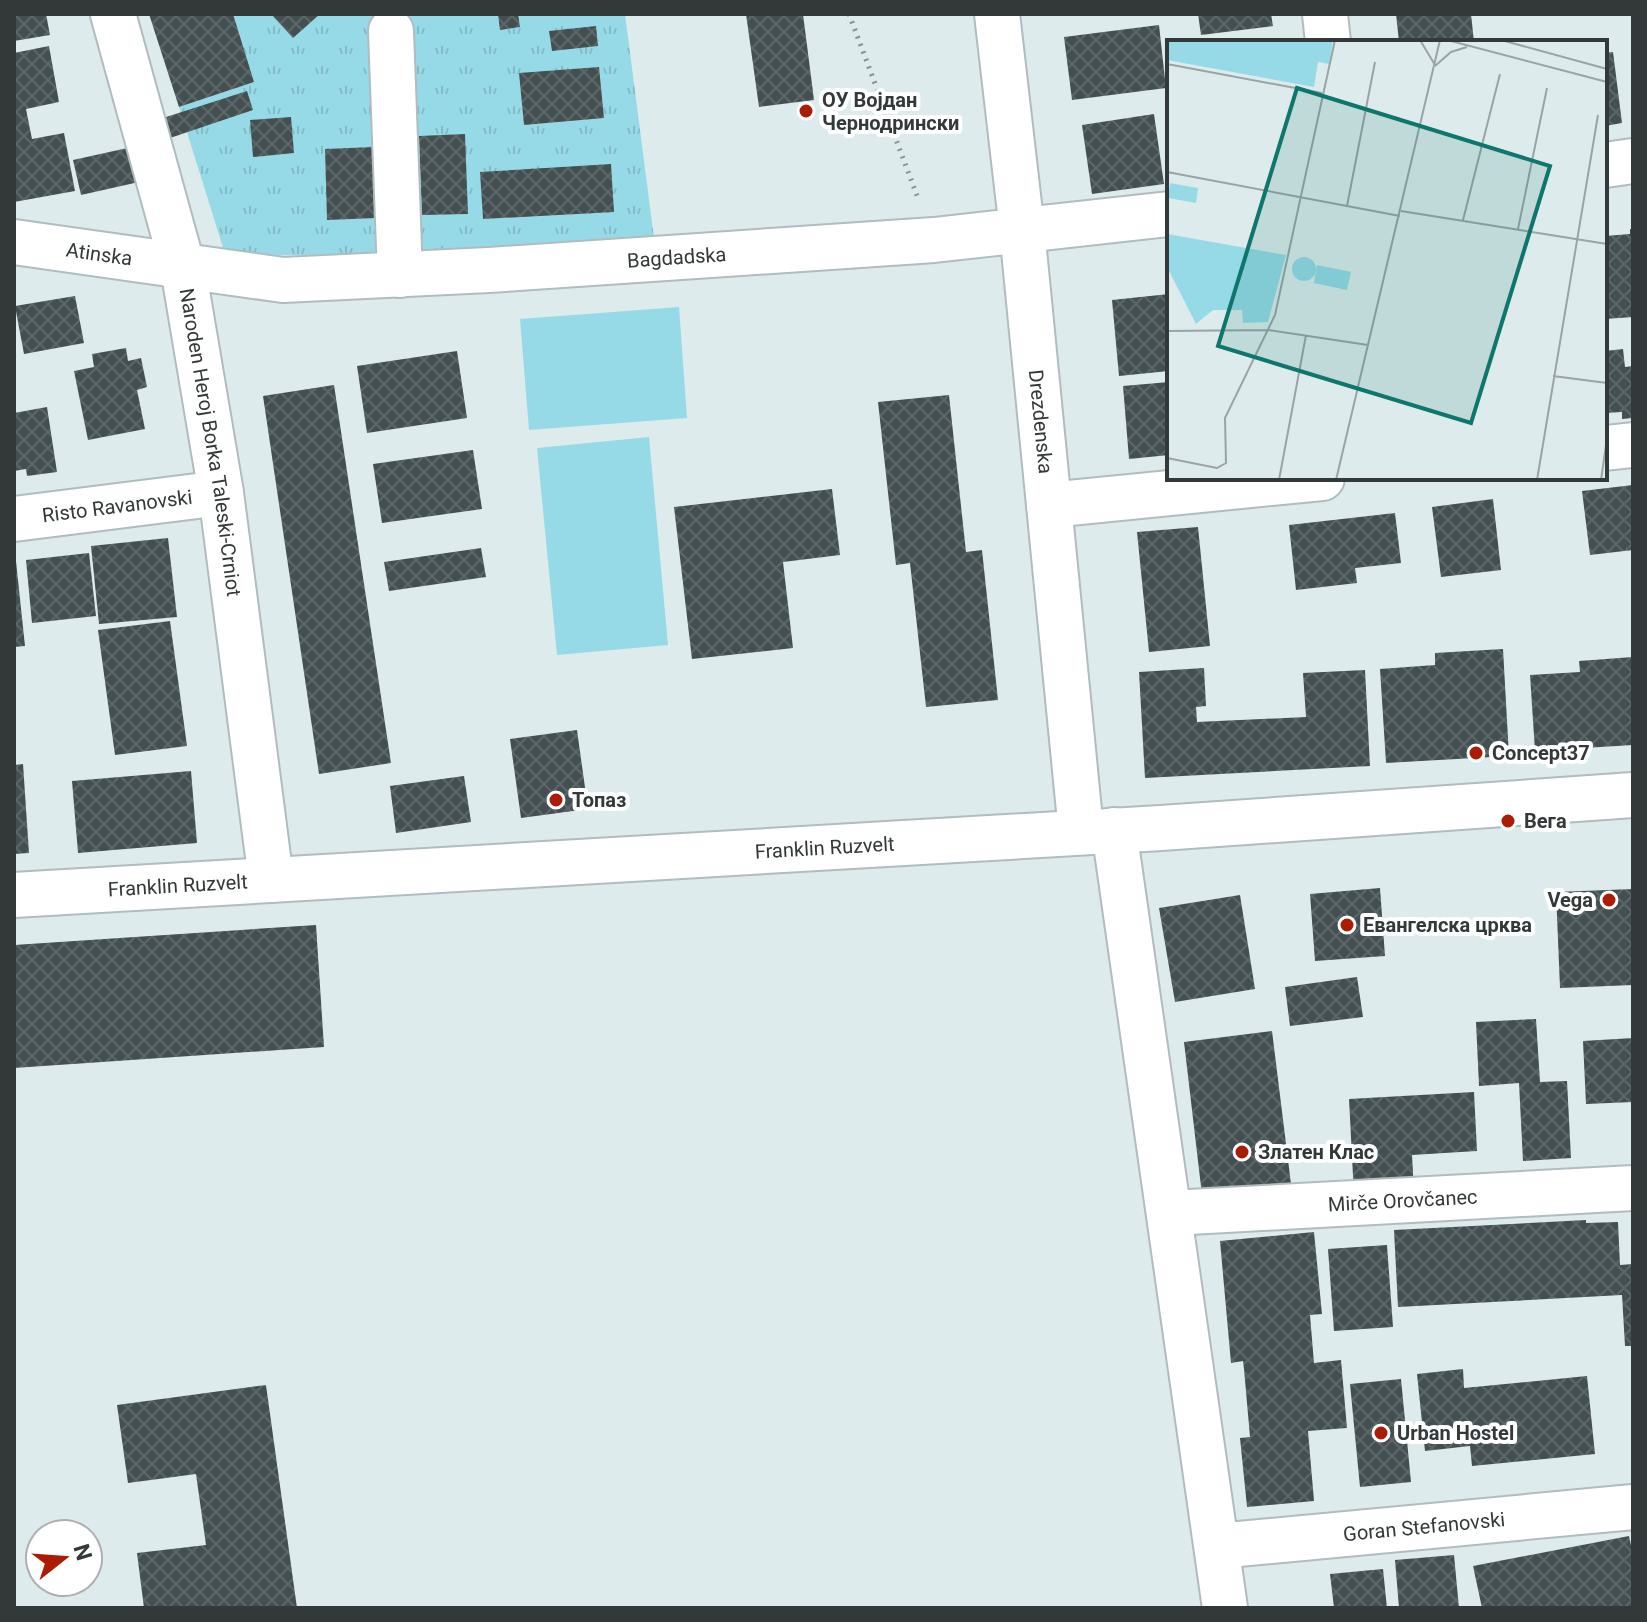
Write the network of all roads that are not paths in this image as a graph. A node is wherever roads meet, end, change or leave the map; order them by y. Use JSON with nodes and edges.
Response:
{"nodes":[{"id":1,"x":113,"y":14,"type":"edge"},
{"id":2,"x":997,"y":14,"type":"edge"},
{"id":3,"x":1325,"y":14,"type":"edge"},
{"id":4,"x":391,"y":31,"type":"dead end"},
{"id":5,"x":1328,"y":40,"type":"edge"},
{"id":6,"x":1633,"y":161,"type":"edge"},
{"id":7,"x":1607,"y":165,"type":"edge"},
{"id":8,"x":1167,"y":214,"type":"edge"},
{"id":9,"x":1022,"y":230,"type":"junction"},
{"id":10,"x":14,"y":242,"type":"edge"},
{"id":11,"x":183,"y":268,"type":"junction"},
{"id":12,"x":400,"y":275,"type":"junction"},
{"id":13,"x":1633,"y":445,"type":"edge"},
{"id":14,"x":1607,"y":448,"type":"edge"},
{"id":15,"x":1302,"y":480,"type":"edge"},
{"id":16,"x":221,"y":493,"type":"junction"},
{"id":17,"x":1049,"y":505,"type":"junction"},
{"id":18,"x":14,"y":519,"type":"edge"},
{"id":19,"x":1633,"y":795,"type":"edge"},
{"id":20,"x":1098,"y":830,"type":"junction"},
{"id":21,"x":271,"y":880,"type":"junction"},
{"id":22,"x":14,"y":895,"type":"edge"},
{"id":23,"x":1633,"y":1188,"type":"edge"},
{"id":24,"x":1171,"y":1213,"type":"junction"},
{"id":25,"x":1633,"y":1507,"type":"edge"},
{"id":26,"x":1217,"y":1546,"type":"junction"},
{"id":27,"x":1225,"y":1608,"type":"edge"}],
"edges":[{"from":1,"to":11,"type":"street","name":"Naroden Heroj Borka Taleski-Crniot"},
{"from":2,"to":9,"type":"street","name":"Drezdenska"},
{"from":3,"to":5,"type":"street"},
{"from":4,"to":12,"type":"street"},
{"from":6,"to":7,"type":"street"},
{"from":8,"to":9,"type":"street","name":"Bagdadska"},
{"from":9,"to":12,"type":"street","name":"Bagdadska"},
{"from":9,"to":17,"type":"street","name":"Drezdenska"},
{"from":10,"to":11,"type":"street","name":"Atinska"},
{"from":11,"to":12,"type":"street","name":"Bagdadska"},
{"from":11,"to":16,"type":"street","name":"Naroden Heroj Borka Taleski-Crniot"},
{"from":13,"to":14,"type":"street"},
{"from":15,"to":17,"type":"street"},
{"from":16,"to":18,"type":"street","name":"Risto Ravanovski"},
{"from":16,"to":21,"type":"street","name":"Naroden Heroj Borka Taleski-Crniot"},
{"from":17,"to":20,"type":"street","name":"Drezdenska"},
{"from":19,"to":20,"type":"street","name":"Franklin Ruzvelt"},
{"from":20,"to":21,"type":"street","name":"Franklin Ruzvelt"},
{"from":20,"to":24,"type":"street","name":"Drezdenska"},
{"from":21,"to":22,"type":"street","name":"Franklin Ruzvelt"},
{"from":23,"to":24,"type":"street","name":"Mirče Orovčanec"},
{"from":24,"to":26,"type":"street","name":"Drezdenska"},
{"from":25,"to":26,"type":"street","name":"Goran Stefanovski"},
{"from":26,"to":27,"type":"street","name":"Drezdenska"}]}
